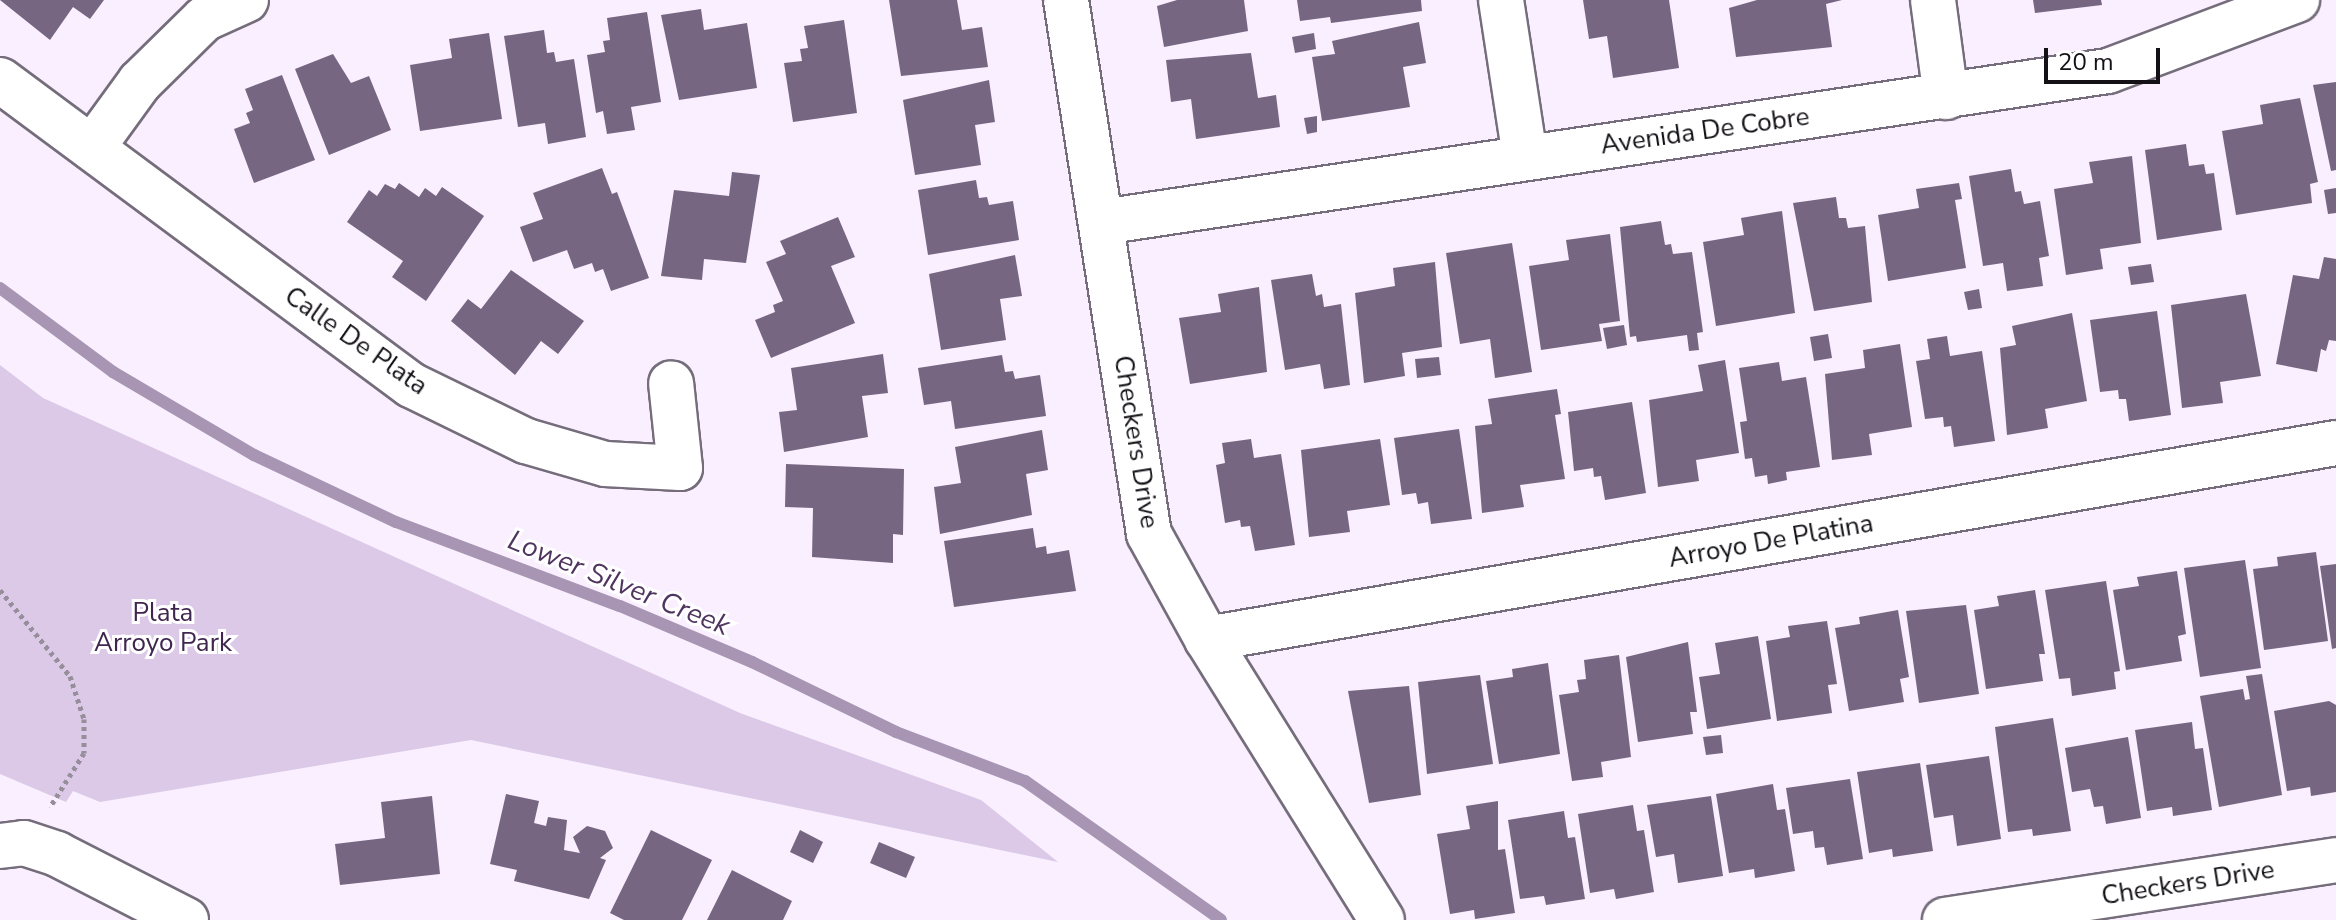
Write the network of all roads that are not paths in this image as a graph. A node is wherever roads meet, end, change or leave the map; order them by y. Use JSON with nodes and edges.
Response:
{"nodes":[{"id":1,"x":246,"y":0,"type":"edge"},
{"id":2,"x":1066,"y":0,"type":"edge"},
{"id":3,"x":1501,"y":0,"type":"edge"},
{"id":4,"x":1933,"y":0,"type":"edge"},
{"id":5,"x":2297,"y":0,"type":"edge"},
{"id":6,"x":0,"y":80,"type":"edge"},
{"id":7,"x":1946,"y":97,"type":"junction"},
{"id":8,"x":92,"y":148,"type":"junction"},
{"id":9,"x":1525,"y":157,"type":"junction"},
{"id":10,"x":1102,"y":222,"type":"junction"},
{"id":11,"x":671,"y":383,"type":"dead end"},
{"id":12,"x":2336,"y":443,"type":"edge"},
{"id":13,"x":1207,"y":639,"type":"junction"},
{"id":14,"x":0,"y":846,"type":"edge"},
{"id":15,"x":2336,"y":860,"type":"edge"},
{"id":16,"x":186,"y":920,"type":"edge"},
{"id":17,"x":1382,"y":920,"type":"edge"},
{"id":18,"x":1945,"y":920,"type":"edge"}],
"edges":[{"from":1,"to":8,"type":"street"},
{"from":2,"to":10,"type":"street","name":"Checkers Drive"},
{"from":3,"to":9,"type":"street"},
{"from":4,"to":7,"type":"street"},
{"from":5,"to":7,"type":"street","name":"Avenida De Cobre"},
{"from":6,"to":8,"type":"street","name":"Calle De Plata"},
{"from":7,"to":9,"type":"street","name":"Avenida De Cobre"},
{"from":8,"to":11,"type":"street","name":"Calle De Plata"},
{"from":9,"to":10,"type":"street","name":"Avenida De Cobre"},
{"from":10,"to":13,"type":"street","name":"Checkers Drive"},
{"from":12,"to":13,"type":"street","name":"Arroyo De Platina"},
{"from":13,"to":17,"type":"street","name":"Checkers Drive"},
{"from":14,"to":16,"type":"street"},
{"from":15,"to":18,"type":"street","name":"Checkers Drive"}]}
